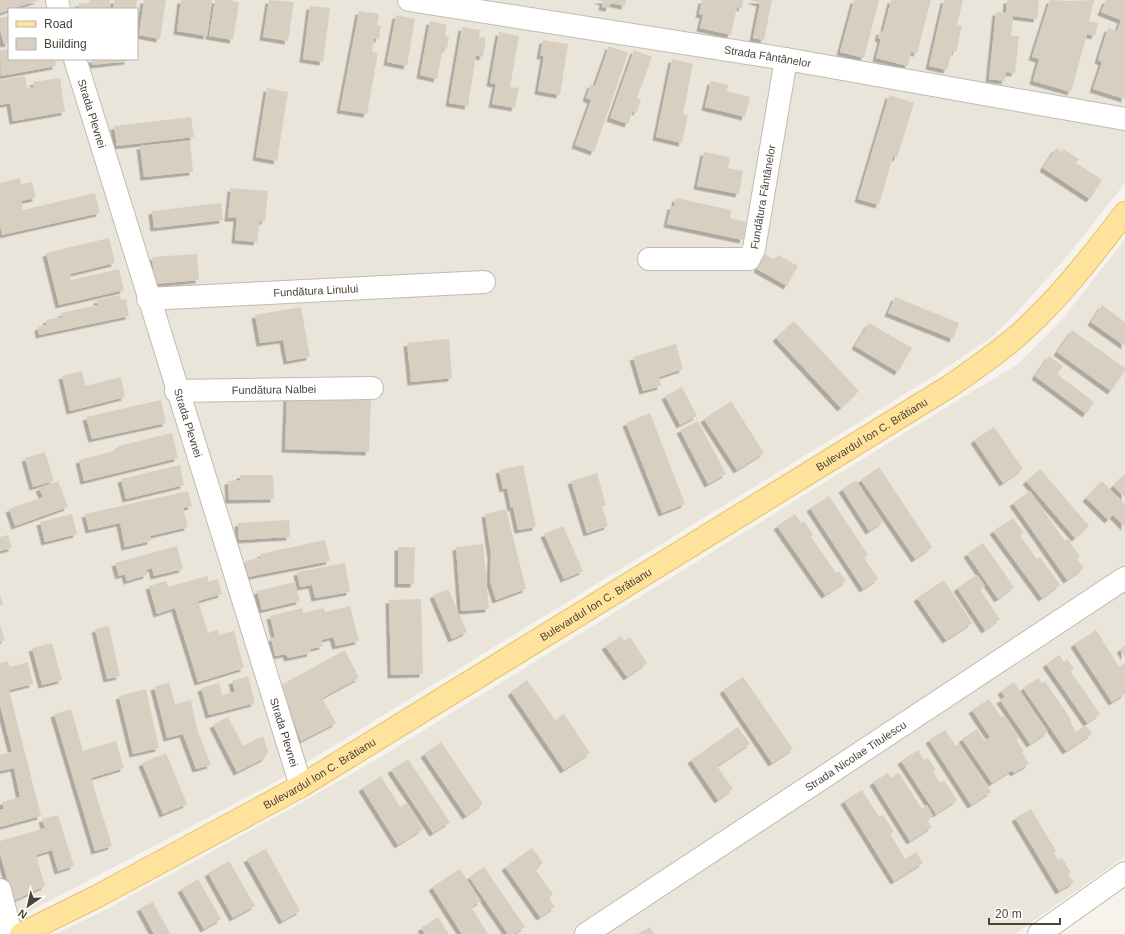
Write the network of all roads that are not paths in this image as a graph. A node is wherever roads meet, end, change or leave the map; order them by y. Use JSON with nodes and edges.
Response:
{"nodes":[{"id":1,"x":409,"y":0,"type":"edge"},
{"id":2,"x":786,"y":59,"type":"junction"},
{"id":3,"x":75,"y":60,"type":"edge"},
{"id":4,"x":1125,"y":119,"type":"edge"},
{"id":5,"x":1125,"y":212,"type":"edge"},
{"id":6,"x":649,"y":259,"type":"dead end"},
{"id":7,"x":484,"y":282,"type":"dead end"},
{"id":8,"x":148,"y":299,"type":"junction"},
{"id":9,"x":372,"y":388,"type":"dead end"},
{"id":10,"x":176,"y":391,"type":"junction"},
{"id":11,"x":1125,"y":578,"type":"edge"},
{"id":12,"x":300,"y":786,"type":"junction"},
{"id":13,"x":1125,"y":873,"type":"edge"},
{"id":14,"x":0,"y":890,"type":"edge"},
{"id":15,"x":11,"y":934,"type":"edge"},
{"id":16,"x":21,"y":934,"type":"edge"},
{"id":17,"x":586,"y":934,"type":"edge"},
{"id":18,"x":1040,"y":934,"type":"edge"}],
"edges":[{"from":1,"to":2,"type":"street","name":"Strada Fântânelor"},
{"from":2,"to":4,"type":"street","name":"Strada Fântânelor"},
{"from":2,"to":6,"type":"street","name":"Fundătura Fântânelor"},
{"from":3,"to":8,"type":"street","name":"Strada Plevnei"},
{"from":5,"to":12,"type":"main road","name":"Bulevardul Ion C. Brătianu"},
{"from":7,"to":8,"type":"street","name":"Fundătura Linului"},
{"from":8,"to":10,"type":"street","name":"Strada Plevnei"},
{"from":9,"to":10,"type":"street","name":"Fundătura Nalbei"},
{"from":10,"to":12,"type":"street","name":"Strada Plevnei"},
{"from":11,"to":17,"type":"street","name":"Strada Nicolae Titulescu"},
{"from":12,"to":16,"type":"main road","name":"Bulevardul Ion C. Brătianu"},
{"from":13,"to":18,"type":"street"},
{"from":14,"to":15,"type":"street"}]}
